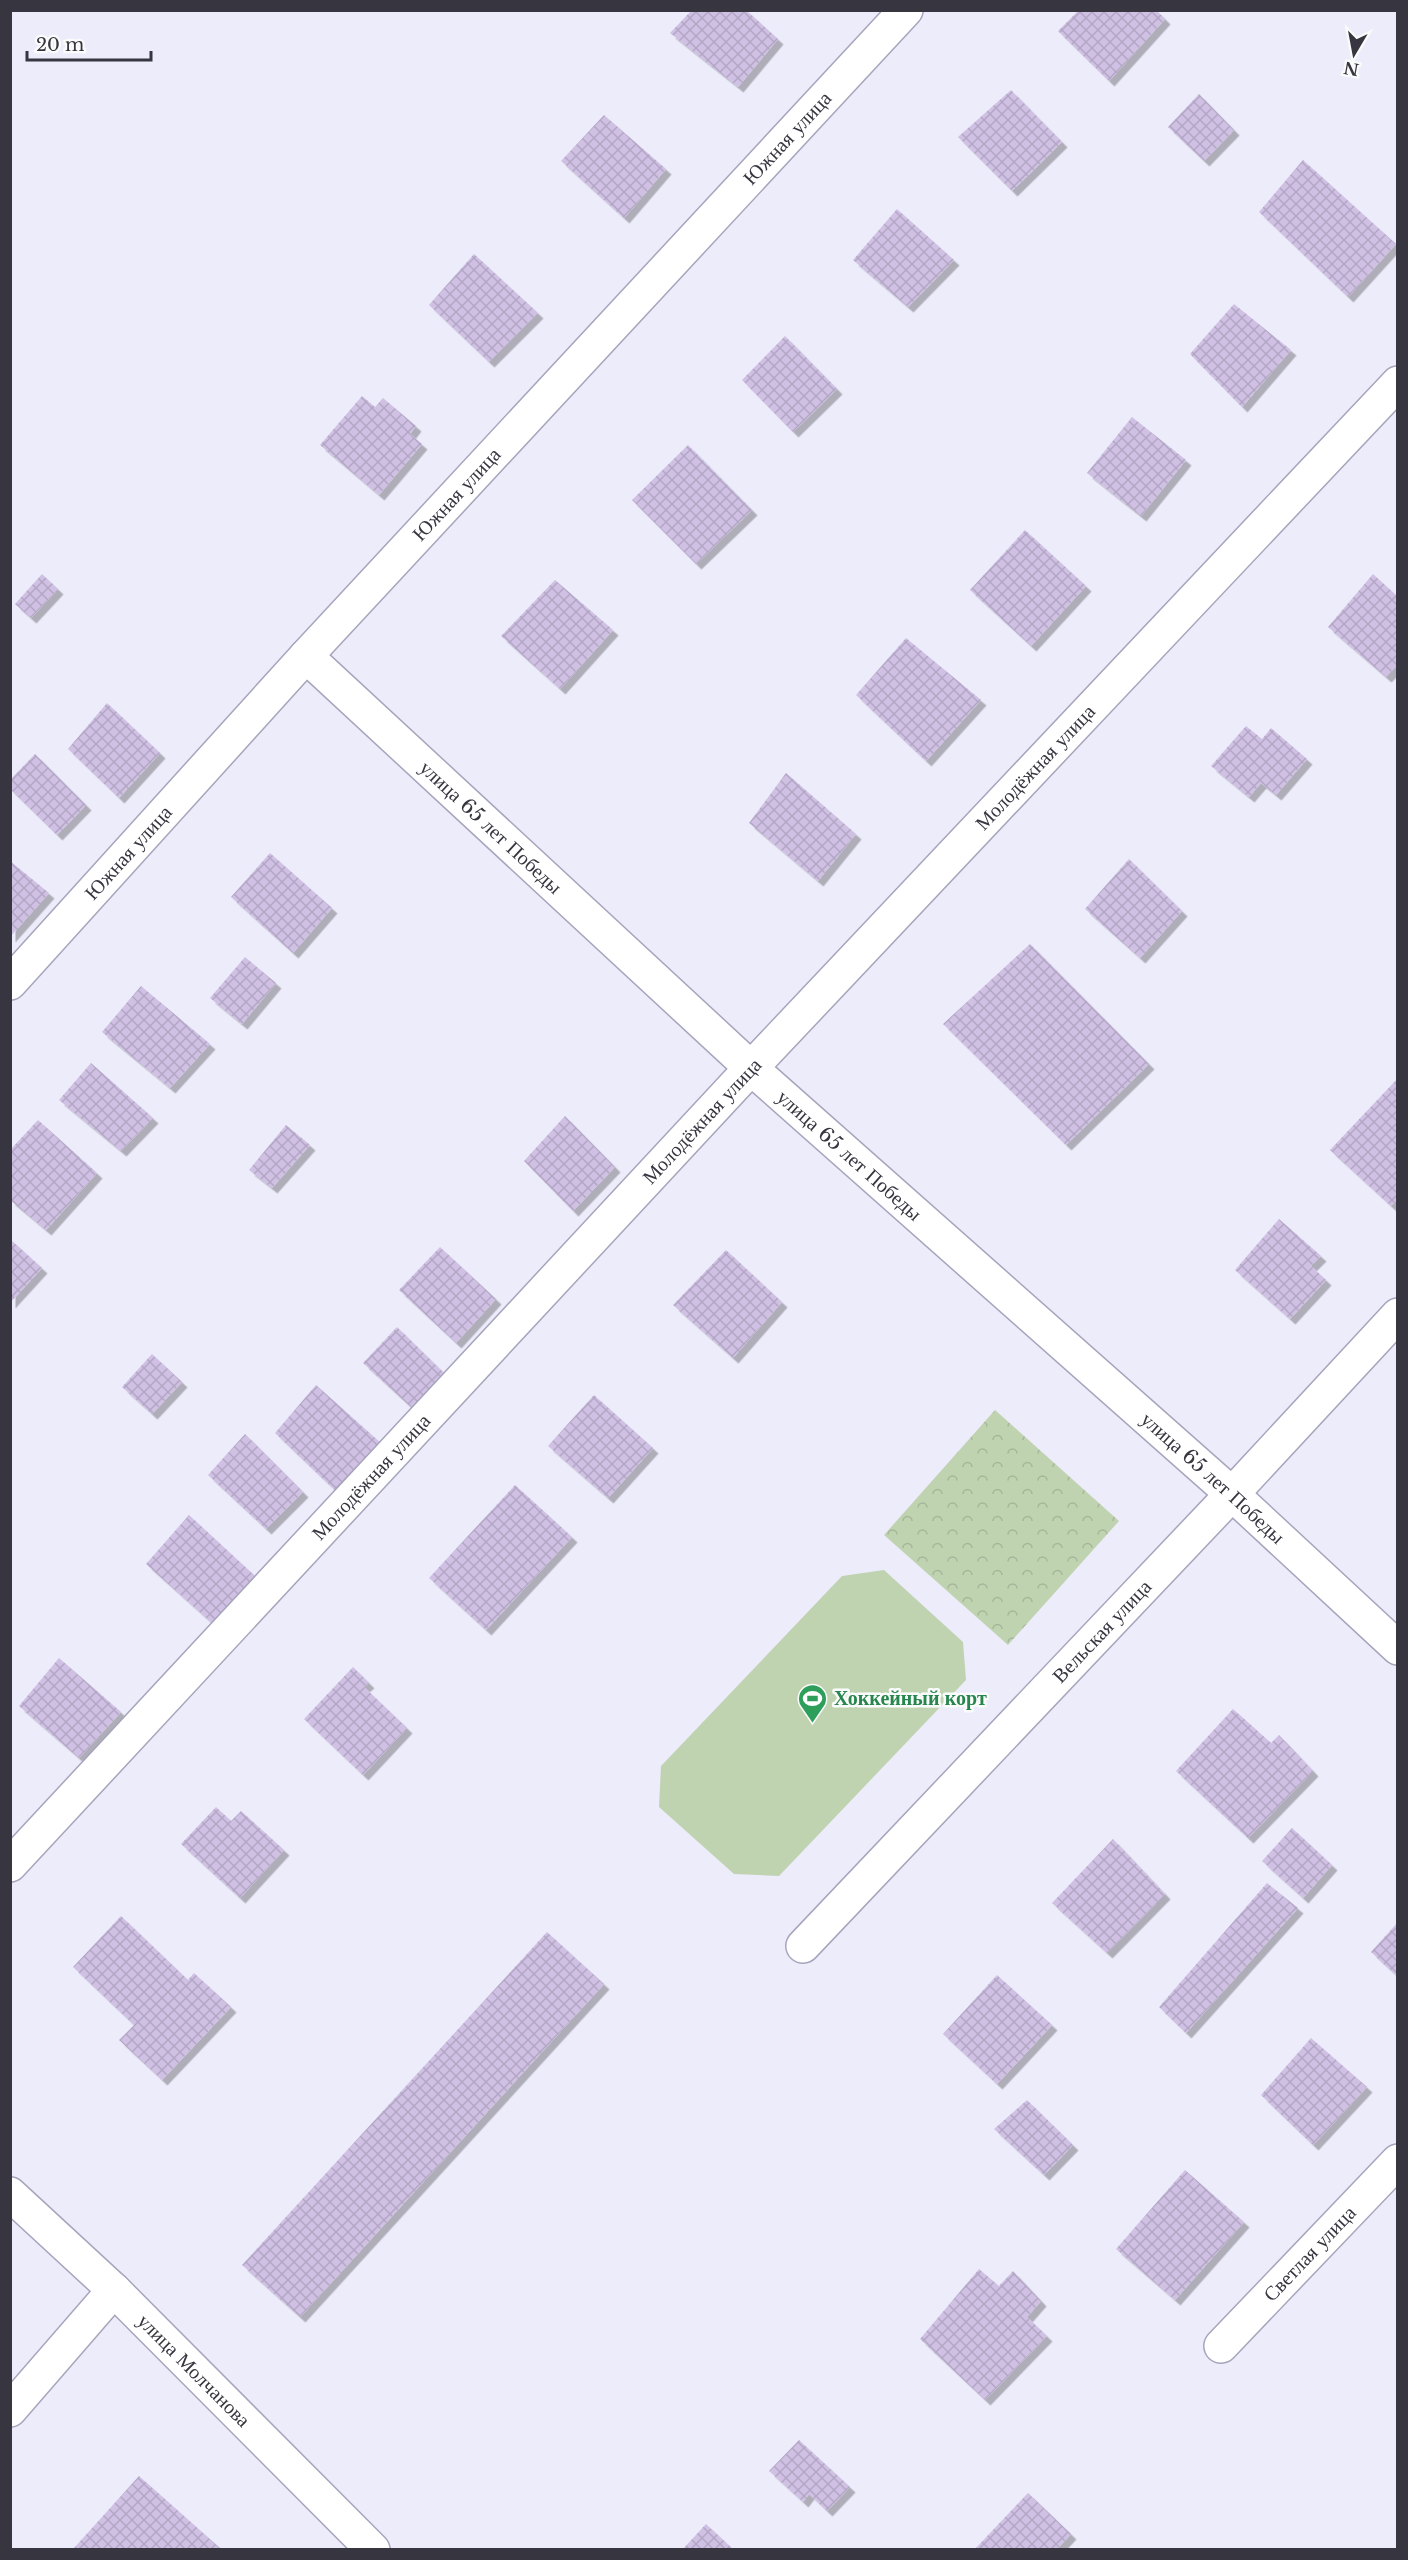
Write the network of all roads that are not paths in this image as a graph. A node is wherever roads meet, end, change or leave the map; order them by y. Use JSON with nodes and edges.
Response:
{"nodes":[{"id":1,"x":906,"y":10,"type":"edge"},
{"id":2,"x":1398,"y":383,"type":"edge"},
{"id":3,"x":306,"y":656,"type":"junction"},
{"id":4,"x":10,"y":983,"type":"edge"},
{"id":5,"x":751,"y":1068,"type":"junction"},
{"id":6,"x":1398,"y":1315,"type":"edge"},
{"id":7,"x":1232,"y":1494,"type":"junction"},
{"id":8,"x":1398,"y":1648,"type":"edge"},
{"id":9,"x":10,"y":1865,"type":"edge"},
{"id":10,"x":803,"y":1946,"type":"dead end"},
{"id":11,"x":1398,"y":2161,"type":"edge"},
{"id":12,"x":10,"y":2194,"type":"edge"},
{"id":13,"x":114,"y":2290,"type":"junction"},
{"id":14,"x":1221,"y":2346,"type":"dead end"},
{"id":15,"x":10,"y":2410,"type":"edge"},
{"id":16,"x":373,"y":2550,"type":"edge"}],
"edges":[{"from":1,"to":3,"type":"street","name":"Южная улица"},
{"from":2,"to":5,"type":"street","name":"Молодёжная улица"},
{"from":3,"to":4,"type":"street","name":"Южная улица"},
{"from":3,"to":5,"type":"street","name":"улица 65 лет Победы"},
{"from":5,"to":7,"type":"street","name":"улица 65 лет Победы"},
{"from":5,"to":9,"type":"street","name":"Молодёжная улица"},
{"from":6,"to":7,"type":"street","name":"Вельская улица"},
{"from":7,"to":8,"type":"street","name":"улица 65 лет Победы"},
{"from":7,"to":10,"type":"street","name":"Вельская улица"},
{"from":11,"to":14,"type":"street","name":"Светлая улица"},
{"from":12,"to":13,"type":"street","name":"улица Молчанова"},
{"from":13,"to":15,"type":"street"},
{"from":13,"to":16,"type":"street","name":"улица Молчанова"}]}
